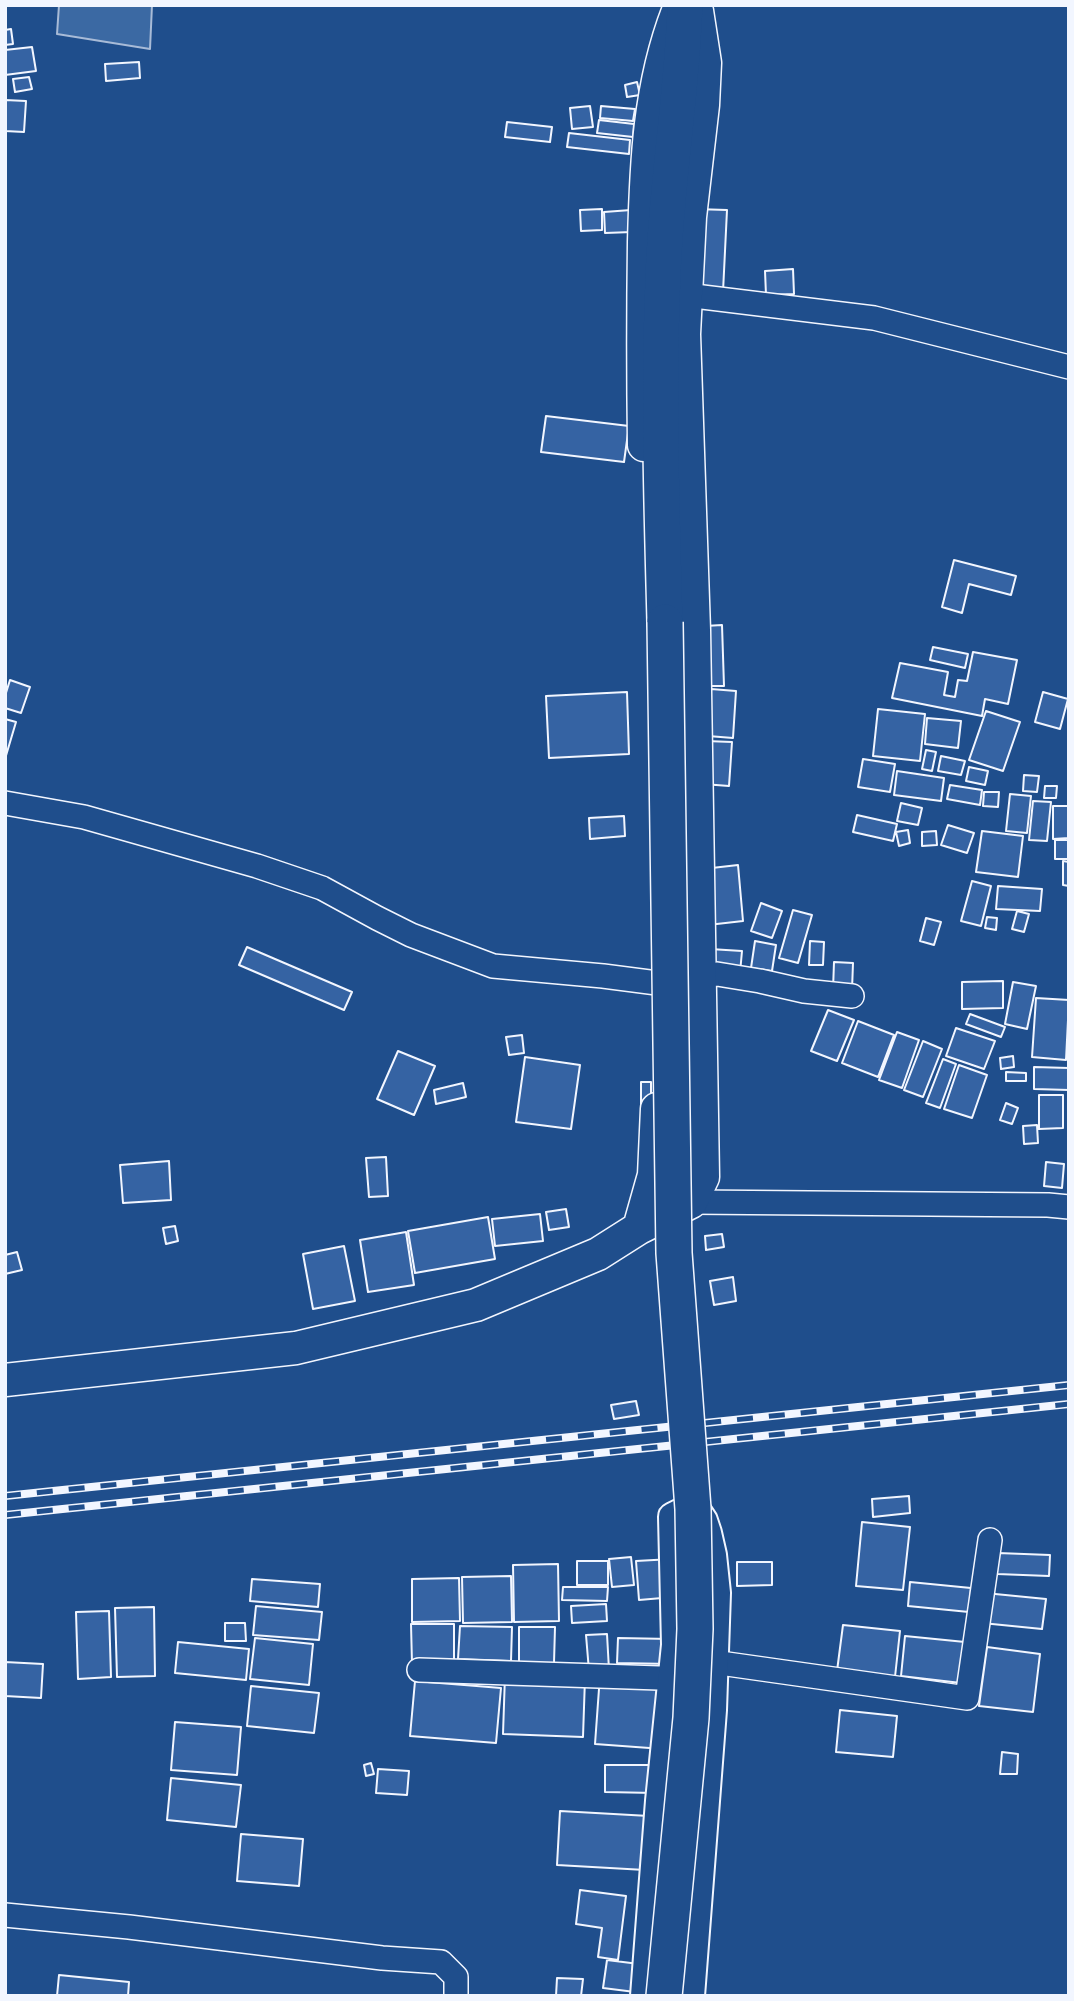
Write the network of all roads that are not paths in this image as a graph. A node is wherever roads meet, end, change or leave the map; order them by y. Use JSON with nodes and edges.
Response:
{"nodes":[{"id":1,"x":683,"y":5,"type":"edge"},
{"id":2,"x":693,"y":5,"type":"edge"},
{"id":3,"x":686,"y":295,"type":"junction"},
{"id":4,"x":1069,"y":367,"type":"edge"},
{"id":5,"x":5,"y":803,"type":"edge"},
{"id":6,"x":699,"y":978,"type":"junction"},
{"id":7,"x":657,"y":983,"type":"junction"},
{"id":8,"x":852,"y":996,"type":"dead end"},
{"id":9,"x":691,"y":1202,"type":"junction"},
{"id":10,"x":1069,"y":1207,"type":"edge"},
{"id":11,"x":639,"y":1228,"type":"junction"},
{"id":12,"x":5,"y":1380,"type":"edge"},
{"id":13,"x":990,"y":1539,"type":"dead end"},
{"id":14,"x":419,"y":1670,"type":"dead end"},
{"id":15,"x":713,"y":1671,"type":"junction"},
{"id":16,"x":672,"y":1678,"type":"junction"},
{"id":17,"x":5,"y":1915,"type":"edge"},
{"id":18,"x":456,"y":1996,"type":"edge"},
{"id":19,"x":645,"y":1996,"type":"edge"},
{"id":20,"x":664,"y":1996,"type":"edge"},
{"id":21,"x":690,"y":1996,"type":"edge"}],
"edges":[{"from":1,"to":7,"type":"main road"},
{"from":1,"to":20,"type":"main road","bridge":true},
{"from":2,"to":3,"type":"main road"},
{"from":3,"to":4,"type":"street"},
{"from":3,"to":6,"type":"main road"},
{"from":5,"to":7,"type":"street"},
{"from":6,"to":7,"type":"street"},
{"from":6,"to":8,"type":"street"},
{"from":6,"to":9,"type":"main road"},
{"from":7,"to":11,"type":"main road"},
{"from":9,"to":10,"type":"street"},
{"from":9,"to":11,"type":"main road"},
{"from":11,"to":12,"type":"main road"},
{"from":13,"to":15,"type":"street"},
{"from":14,"to":16,"type":"street"},
{"from":15,"to":16,"type":"street"},
{"from":15,"to":16,"type":"street"},
{"from":15,"to":21,"type":"street"},
{"from":16,"to":19,"type":"street"},
{"from":17,"to":18,"type":"street"}]}
